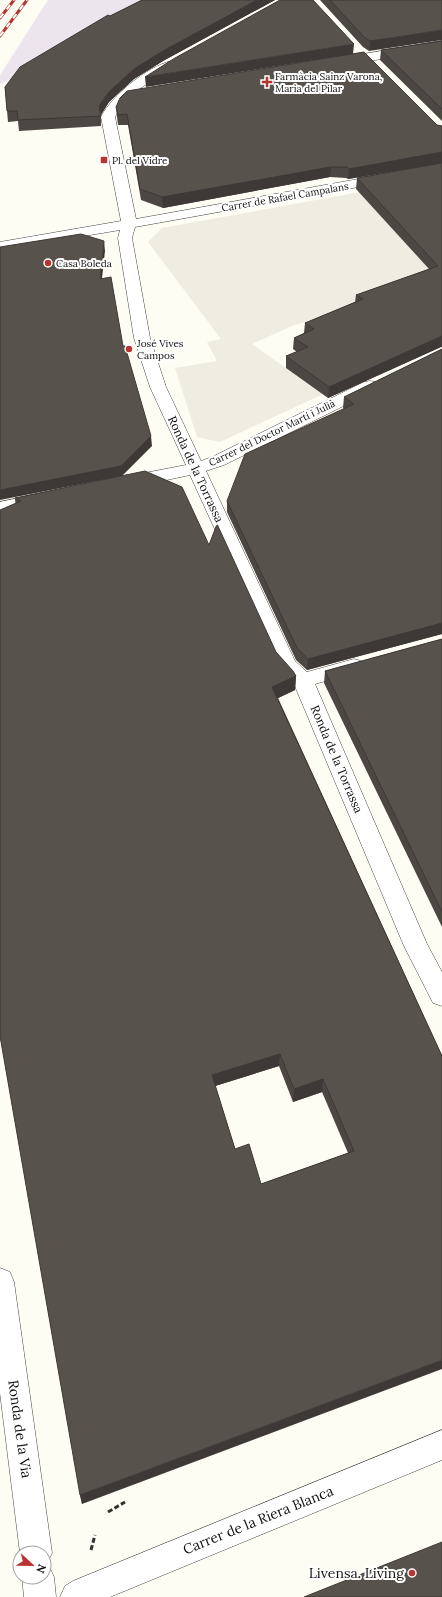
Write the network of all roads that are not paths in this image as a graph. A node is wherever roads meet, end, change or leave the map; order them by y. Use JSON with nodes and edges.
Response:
{"nodes":[{"id":1,"x":442,"y":45,"type":"edge"},
{"id":2,"x":353,"y":46,"type":"edge"},
{"id":3,"x":186,"y":56,"type":"edge"},
{"id":4,"x":367,"y":57,"type":"junction"},
{"id":5,"x":325,"y":64,"type":"edge"},
{"id":6,"x":377,"y":68,"type":"edge"},
{"id":7,"x":151,"y":92,"type":"edge"},
{"id":8,"x":123,"y":96,"type":"junction"},
{"id":9,"x":442,"y":168,"type":"edge"},
{"id":10,"x":129,"y":224,"type":"junction"},
{"id":11,"x":0,"y":246,"type":"edge"},
{"id":12,"x":385,"y":380,"type":"edge"},
{"id":13,"x":195,"y":469,"type":"junction"},
{"id":14,"x":116,"y":485,"type":"edge"},
{"id":15,"x":54,"y":497,"type":"edge"},
{"id":16,"x":0,"y":508,"type":"edge"},
{"id":17,"x":373,"y":661,"type":"edge"},
{"id":18,"x":303,"y":680,"type":"junction"},
{"id":19,"x":442,"y":996,"type":"edge"},
{"id":20,"x":0,"y":1282,"type":"edge"},
{"id":21,"x":442,"y":1445,"type":"edge"},
{"id":22,"x":35,"y":1545,"type":"edge"},
{"id":23,"x":39,"y":1585,"type":"edge"},
{"id":24,"x":40,"y":1597,"type":"edge"},
{"id":25,"x":76,"y":1597,"type":"edge"}],
"edges":[{"from":1,"to":4,"type":"street"},
{"from":2,"to":4,"type":"street"},
{"from":3,"to":8,"type":"street","name":"Ronda de la Torrassa"},
{"from":4,"to":5,"type":"street"},
{"from":4,"to":6,"type":"street"},
{"from":7,"to":8,"type":"street"},
{"from":8,"to":10,"type":"street","name":"Ronda de la Torrassa"},
{"from":9,"to":10,"type":"street","name":"Carrer de Rafael Campalans"},
{"from":10,"to":11,"type":"street","name":"Carrer de Rafael Campalans"},
{"from":10,"to":13,"type":"street","name":"Ronda de la Torrassa"},
{"from":12,"to":13,"type":"street","name":"Carrer del Doctor Martí i Julià"},
{"from":13,"to":14,"type":"street","name":"Carrer del Doctor Martí i Julià"},
{"from":13,"to":18,"type":"street","name":"Ronda de la Torrassa"},
{"from":15,"to":16,"type":"street"},
{"from":17,"to":18,"type":"street"},
{"from":18,"to":19,"type":"street","name":"Ronda de la Torrassa"},
{"from":20,"to":22,"type":"street","name":"Ronda de la Via"},
{"from":21,"to":25,"type":"street","name":"Carrer de la Riera Blanca"},
{"from":23,"to":24,"type":"street"}]}
